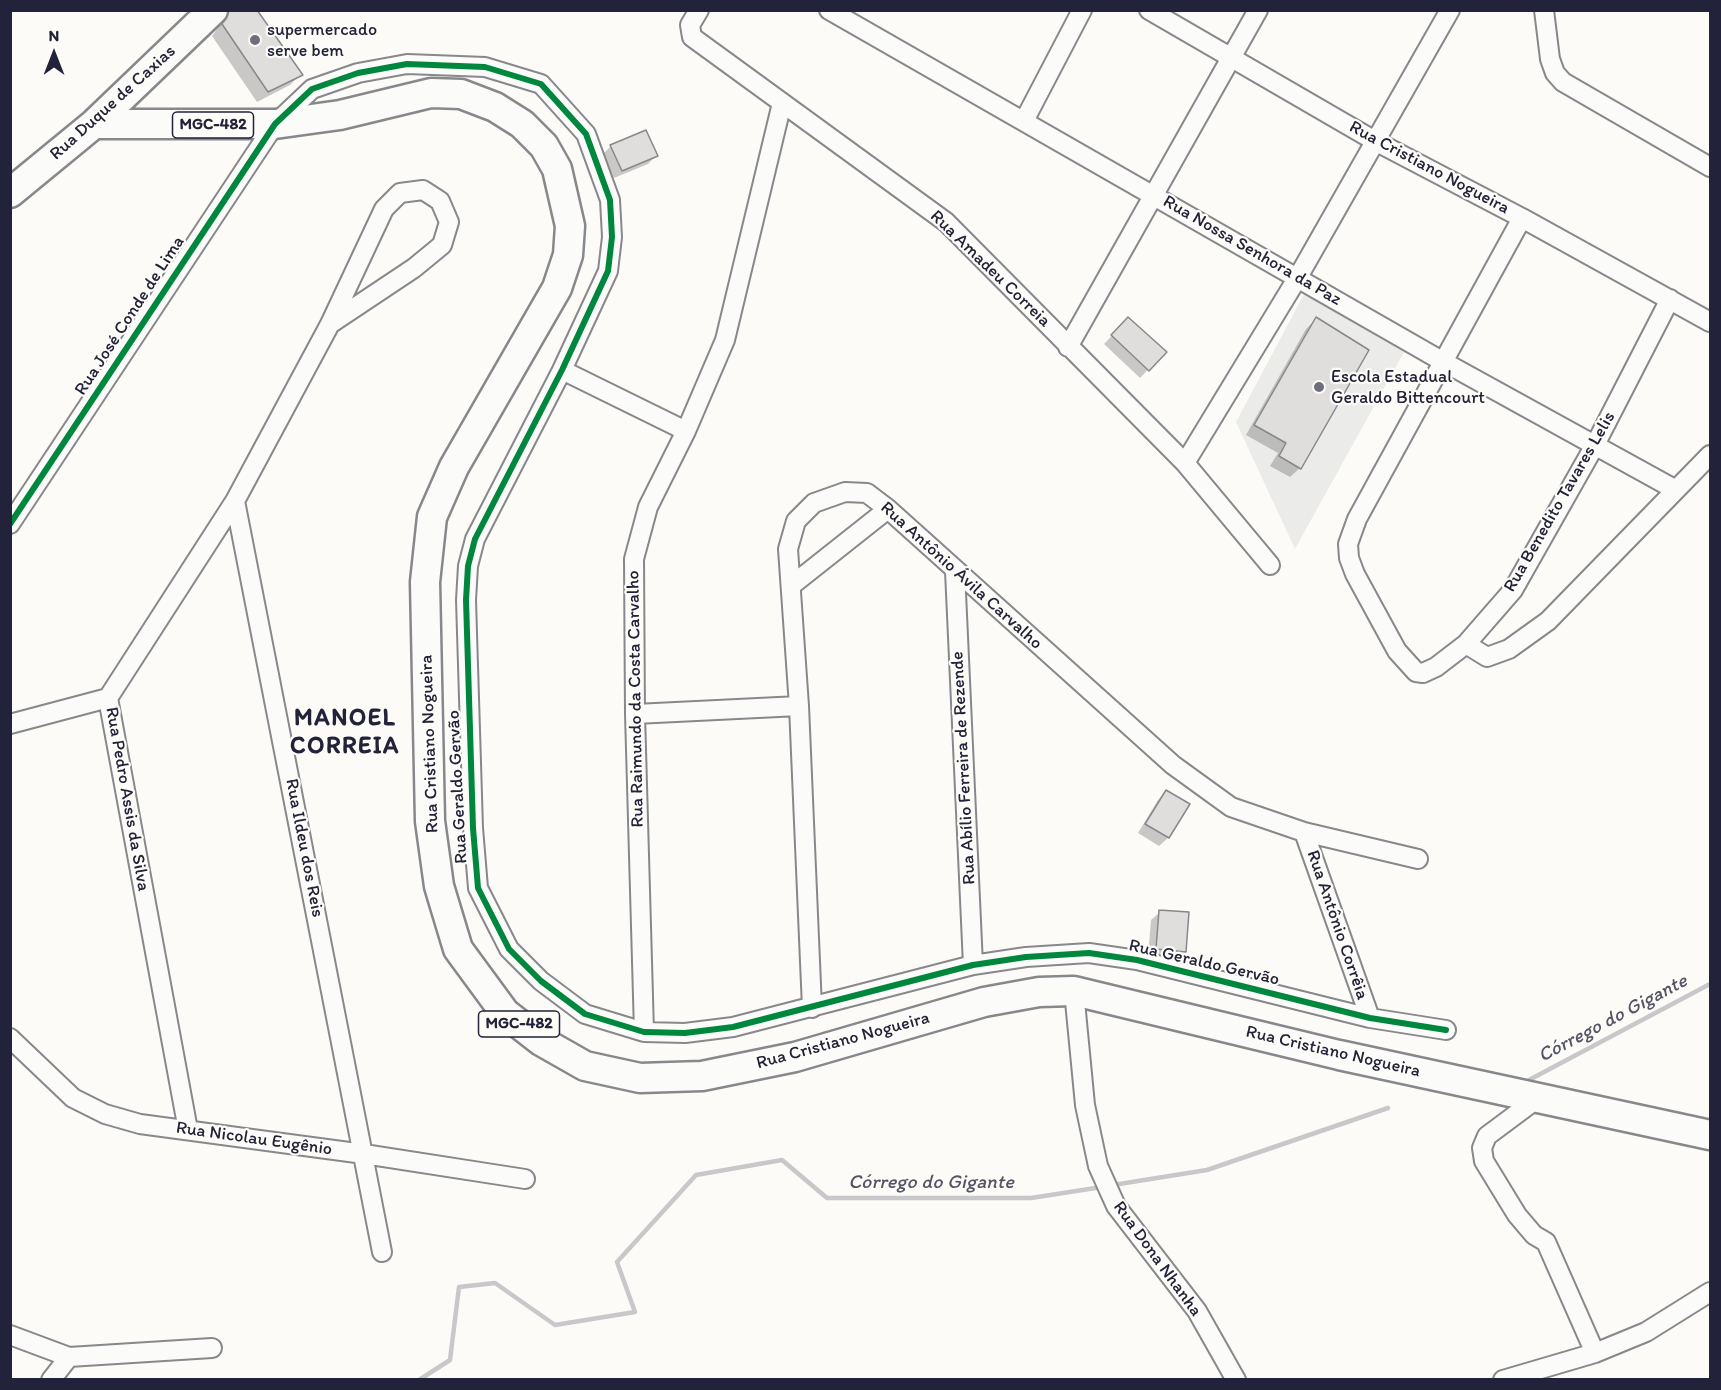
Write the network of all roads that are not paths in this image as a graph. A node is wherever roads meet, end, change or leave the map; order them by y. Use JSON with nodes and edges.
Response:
{"nodes":[{"id":1,"x":213,"y":10,"type":"edge"},
{"id":2,"x":699,"y":10,"type":"edge"},
{"id":3,"x":830,"y":10,"type":"edge"},
{"id":4,"x":1082,"y":10,"type":"edge"},
{"id":5,"x":1149,"y":10,"type":"edge"},
{"id":6,"x":1258,"y":10,"type":"edge"},
{"id":7,"x":1450,"y":10,"type":"edge"},
{"id":8,"x":1544,"y":10,"type":"edge"},
{"id":9,"x":1233,"y":57,"type":"junction"},
{"id":10,"x":127,"y":94,"type":"junction"},
{"id":11,"x":782,"y":103,"type":"junction"},
{"id":12,"x":1024,"y":121,"type":"junction"},
{"id":13,"x":94,"y":124,"type":"junction"},
{"id":14,"x":275,"y":124,"type":"junction"},
{"id":15,"x":150,"y":126,"type":"junction"},
{"id":16,"x":1375,"y":141,"type":"junction"},
{"id":17,"x":1710,"y":168,"type":"edge"},
{"id":18,"x":10,"y":193,"type":"edge"},
{"id":19,"x":1156,"y":195,"type":"junction"},
{"id":20,"x":1522,"y":218,"type":"junction"},
{"id":21,"x":1298,"y":277,"type":"junction"},
{"id":22,"x":1670,"y":298,"type":"junction"},
{"id":23,"x":1710,"y":322,"type":"edge"},
{"id":24,"x":330,"y":324,"type":"junction"},
{"id":25,"x":1068,"y":347,"type":"junction"},
{"id":26,"x":1442,"y":361,"type":"junction"},
{"id":27,"x":562,"y":370,"type":"junction"},
{"id":28,"x":686,"y":431,"type":"junction"},
{"id":29,"x":1595,"y":445,"type":"junction"},
{"id":30,"x":1710,"y":455,"type":"edge"},
{"id":31,"x":1185,"y":463,"type":"junction"},
{"id":32,"x":1676,"y":490,"type":"junction"},
{"id":33,"x":235,"y":501,"type":"junction"},
{"id":34,"x":888,"y":508,"type":"junction"},
{"id":35,"x":10,"y":524,"type":"edge"},
{"id":36,"x":1270,"y":565,"type":"dead end"},
{"id":37,"x":955,"y":571,"type":"junction"},
{"id":38,"x":792,"y":585,"type":"junction"},
{"id":39,"x":1466,"y":644,"type":"junction"},
{"id":40,"x":108,"y":698,"type":"junction"},
{"id":41,"x":799,"y":706,"type":"junction"},
{"id":42,"x":635,"y":714,"type":"junction"},
{"id":43,"x":10,"y":724,"type":"edge"},
{"id":44,"x":1304,"y":832,"type":"junction"},
{"id":45,"x":1418,"y":859,"type":"dead end"},
{"id":46,"x":973,"y":965,"type":"junction"},
{"id":47,"x":1074,"y":991,"type":"junction"},
{"id":48,"x":812,"y":1008,"type":"junction"},
{"id":49,"x":1370,"y":1018,"type":"junction"},
{"id":50,"x":1446,"y":1030,"type":"dead end"},
{"id":51,"x":644,"y":1032,"type":"junction"},
{"id":52,"x":10,"y":1038,"type":"edge"},
{"id":53,"x":1538,"y":1098,"type":"junction"},
{"id":54,"x":188,"y":1130,"type":"junction"},
{"id":55,"x":1710,"y":1136,"type":"edge"},
{"id":56,"x":364,"y":1154,"type":"junction"},
{"id":57,"x":525,"y":1179,"type":"dead end"},
{"id":58,"x":382,"y":1252,"type":"dead end"},
{"id":59,"x":1710,"y":1292,"type":"edge"},
{"id":60,"x":10,"y":1335,"type":"edge"},
{"id":61,"x":212,"y":1348,"type":"dead end"},
{"id":62,"x":1595,"y":1353,"type":"junction"},
{"id":63,"x":69,"y":1357,"type":"junction"},
{"id":64,"x":51,"y":1380,"type":"edge"},
{"id":65,"x":1236,"y":1380,"type":"edge"},
{"id":66,"x":1503,"y":1380,"type":"edge"}],
"edges":[{"from":1,"to":10,"type":"highway","name":"Rua Duque de Caxias"},
{"from":2,"to":11,"type":"street","name":"Rua Amadeu Correia"},
{"from":3,"to":12,"type":"street","name":"Rua Nossa Senhora da Paz"},
{"from":4,"to":12,"type":"street"},
{"from":5,"to":9,"type":"street","name":"Rua Cristiano Nogueira"},
{"from":6,"to":9,"type":"street"},
{"from":7,"to":16,"type":"street"},
{"from":8,"to":17,"type":"street"},
{"from":9,"to":16,"type":"street","name":"Rua Cristiano Nogueira"},
{"from":9,"to":19,"type":"street"},
{"from":10,"to":13,"type":"highway","name":"Rua Duque de Caxias"},
{"from":10,"to":15,"type":"highway","number":"MGC-482"},
{"from":11,"to":25,"type":"street","name":"Rua Amadeu Correia"},
{"from":11,"to":28,"type":"street","name":"Rua Raimundo da Costa Carvalho"},
{"from":12,"to":19,"type":"street","name":"Rua Nossa Senhora da Paz"},
{"from":13,"to":15,"type":"highway","number":"MGC-482"},
{"from":13,"to":18,"type":"highway","name":"Rua Duque de Caxias"},
{"from":14,"to":15,"type":"highway","number":"MGC-482"},
{"from":14,"to":27,"type":"street","name":"Rua Geraldo Gervão"},
{"from":14,"to":35,"type":"street","name":"Rua José Conde de Lima"},
{"from":14,"to":47,"type":"highway","name":"Rua Cristiano Nogueira","number":"MGC-482"},
{"from":16,"to":20,"type":"street","name":"Rua Cristiano Nogueira"},
{"from":16,"to":21,"type":"street"},
{"from":19,"to":21,"type":"street","name":"Rua Nossa Senhora da Paz"},
{"from":19,"to":25,"type":"street"},
{"from":20,"to":22,"type":"street","name":"Rua Cristiano Nogueira"},
{"from":20,"to":26,"type":"street"},
{"from":21,"to":26,"type":"street","name":"Rua Nossa Senhora da Paz"},
{"from":21,"to":31,"type":"street"},
{"from":22,"to":23,"type":"street","name":"Rua Cristiano Nogueira"},
{"from":22,"to":29,"type":"street","name":"Rua Benedito Tavares Lelis"},
{"from":24,"to":24,"type":"street"},
{"from":24,"to":33,"type":"street"},
{"from":25,"to":31,"type":"street","name":"Rua Amadeu Correia"},
{"from":26,"to":29,"type":"street","name":"Rua Nossa Senhora da Paz"},
{"from":26,"to":39,"type":"street","name":"Rua Benedito Tavares Lelis"},
{"from":27,"to":28,"type":"street"},
{"from":27,"to":51,"type":"street","name":"Rua Geraldo Gervão"},
{"from":28,"to":42,"type":"street","name":"Rua Raimundo da Costa Carvalho"},
{"from":29,"to":32,"type":"street","name":"Rua Nossa Senhora da Paz"},
{"from":29,"to":39,"type":"street","name":"Rua Benedito Tavares Lelis"},
{"from":30,"to":32,"type":"street"},
{"from":31,"to":36,"type":"street","name":"Rua Amadeu Correia"},
{"from":32,"to":39,"type":"street"},
{"from":33,"to":40,"type":"street","name":"Rua Pedro Assis da Silva"},
{"from":33,"to":56,"type":"street","name":"Rua Ildeu dos Reis"},
{"from":34,"to":37,"type":"street","name":"Rua Antônio Ávila Carvalho"},
{"from":34,"to":38,"type":"street"},
{"from":34,"to":38,"type":"street","name":"Rua Antônio Ávila Carvalho"},
{"from":37,"to":44,"type":"street","name":"Rua Antônio Ávila Carvalho"},
{"from":37,"to":46,"type":"street","name":"Rua Abílio Ferreira de Rezende"},
{"from":38,"to":41,"type":"street","name":"Rua Antônio Ávila Carvalho"},
{"from":40,"to":43,"type":"street"},
{"from":40,"to":54,"type":"street","name":"Rua Pedro Assis da Silva"},
{"from":41,"to":42,"type":"street"},
{"from":41,"to":48,"type":"street","name":"Rua Antônio Ávila Carvalho"},
{"from":42,"to":51,"type":"street","name":"Rua Raimundo da Costa Carvalho"},
{"from":44,"to":45,"type":"street","name":"Rua Antônio Ávila Carvalho"},
{"from":44,"to":49,"type":"street","name":"Rua Antônio Corrêia"},
{"from":46,"to":48,"type":"street","name":"Rua Geraldo Gervão"},
{"from":46,"to":49,"type":"street","name":"Rua Geraldo Gervão"},
{"from":47,"to":53,"type":"highway","name":"Rua Cristiano Nogueira","number":"MGC-482"},
{"from":47,"to":65,"type":"street","name":"Rua Dona Nhanha"},
{"from":48,"to":51,"type":"street","name":"Rua Geraldo Gervão"},
{"from":49,"to":50,"type":"street","name":"Rua Geraldo Gervão"},
{"from":52,"to":54,"type":"street","name":"Rua Nicolau Eugênio"},
{"from":53,"to":55,"type":"highway","name":"Rua Cristiano Nogueira","number":"MGC-482"},
{"from":53,"to":62,"type":"street"},
{"from":54,"to":56,"type":"street","name":"Rua Nicolau Eugênio"},
{"from":56,"to":57,"type":"street","name":"Rua Nicolau Eugênio"},
{"from":56,"to":58,"type":"street","name":"Rua Ildeu dos Reis"},
{"from":59,"to":62,"type":"street"},
{"from":60,"to":63,"type":"street"},
{"from":61,"to":63,"type":"street"},
{"from":62,"to":66,"type":"street"},
{"from":63,"to":64,"type":"street"}]}
